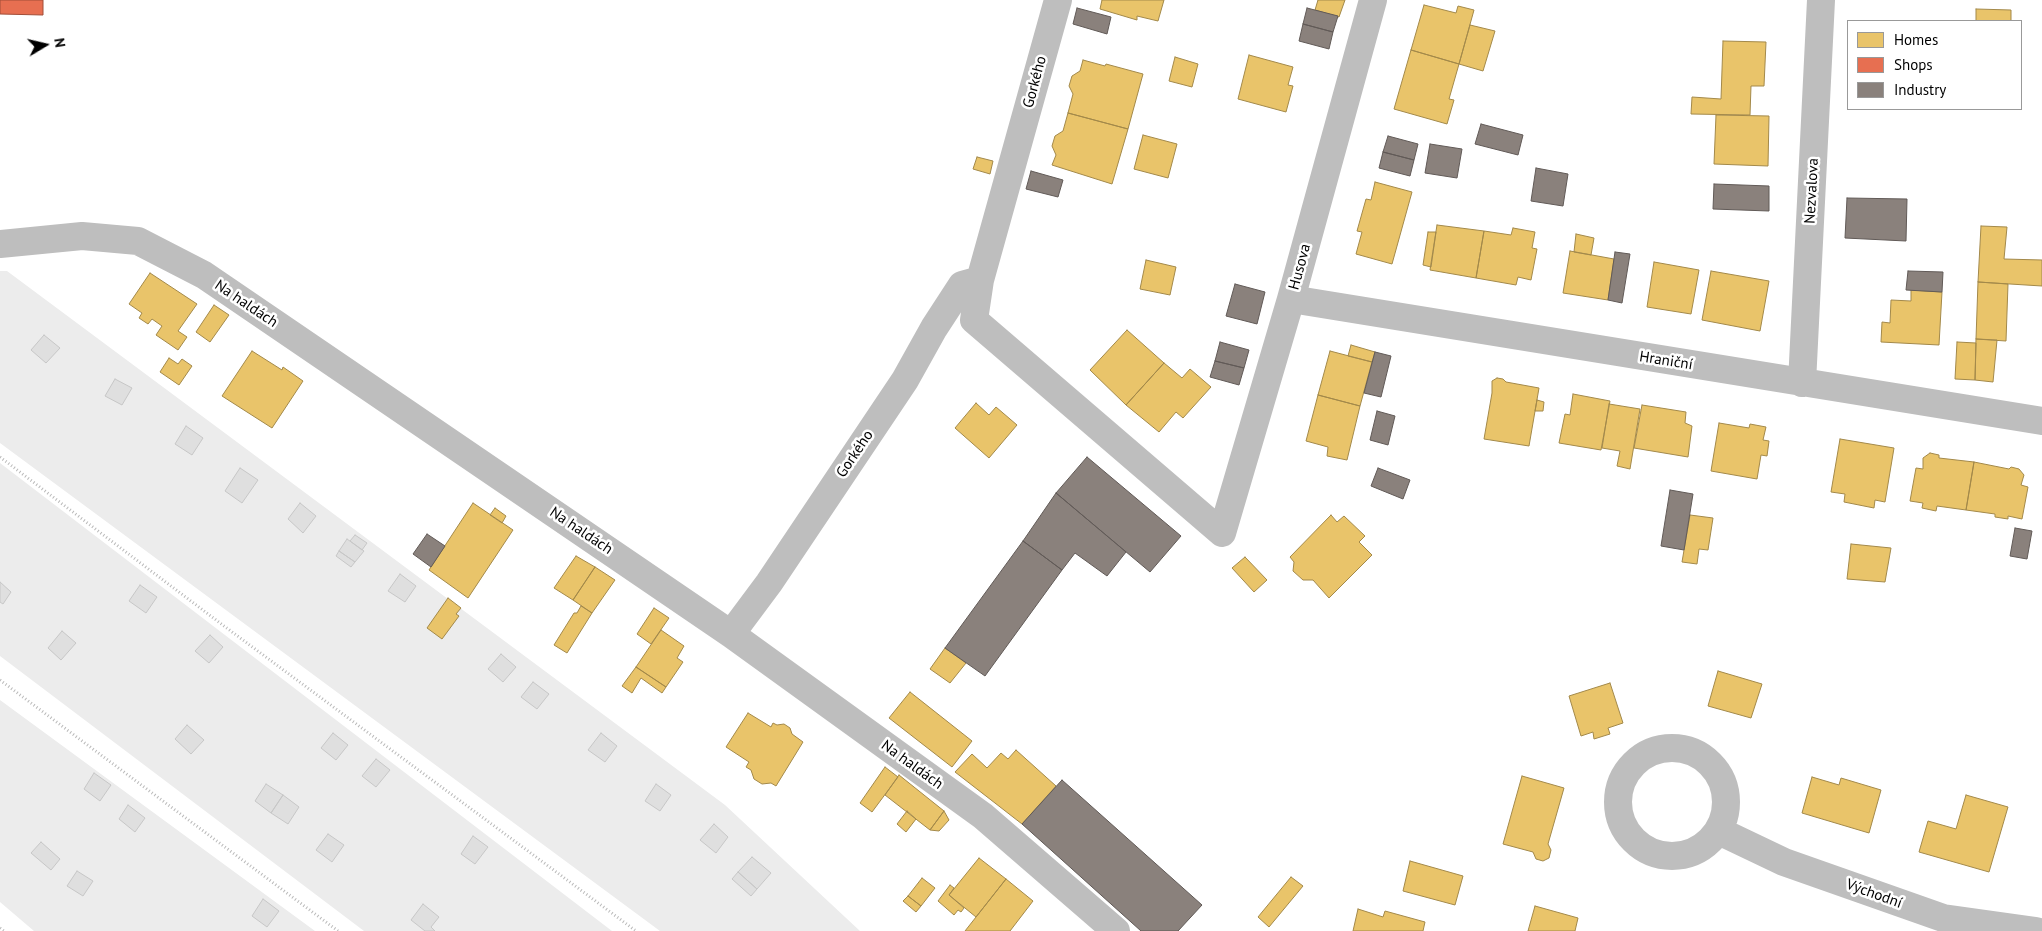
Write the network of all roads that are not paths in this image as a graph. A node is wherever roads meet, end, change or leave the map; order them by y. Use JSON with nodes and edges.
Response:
{"nodes":[{"id":1,"x":1058,"y":0,"type":"edge"},
{"id":2,"x":1373,"y":0,"type":"edge"},
{"id":3,"x":1821,"y":0,"type":"edge"},
{"id":4,"x":0,"y":244,"type":"edge"},
{"id":5,"x":980,"y":280,"type":"junction"},
{"id":6,"x":1291,"y":299,"type":"junction"},
{"id":7,"x":1802,"y":383,"type":"junction"},
{"id":8,"x":2042,"y":421,"type":"edge"},
{"id":9,"x":1222,"y":533,"type":"joint"},
{"id":10,"x":731,"y":634,"type":"junction"},
{"id":11,"x":1719,"y":831,"type":"dead end"},
{"id":12,"x":1116,"y":931,"type":"edge"},
{"id":13,"x":2036,"y":931,"type":"edge"}],
"edges":[{"from":1,"to":5,"type":"street","name":"Gorkého"},
{"from":2,"to":6,"type":"street","name":"Husova"},
{"from":3,"to":7,"type":"street","name":"Nezvalova"},
{"from":4,"to":10,"type":"street","name":"Na haldách"},
{"from":5,"to":9,"type":"street","name":"Gorkého"},
{"from":5,"to":10,"type":"street","name":"Gorkého"},
{"from":6,"to":7,"type":"street","name":"Hraniční"},
{"from":6,"to":9,"type":"street","name":"Husova"},
{"from":7,"to":8,"type":"street","name":"Hraniční"},
{"from":10,"to":12,"type":"street","name":"Na haldách"},
{"from":11,"to":13,"type":"street","name":"Východní"}]}
